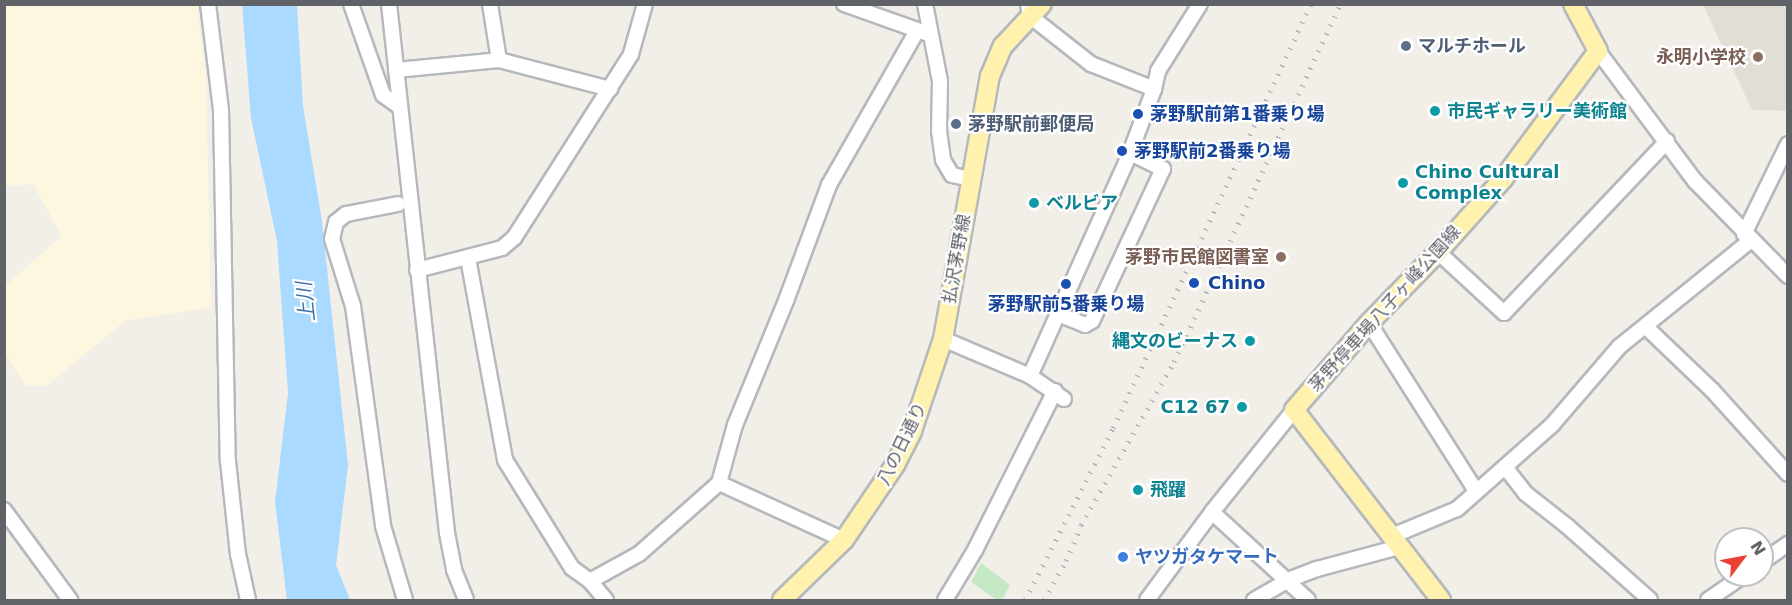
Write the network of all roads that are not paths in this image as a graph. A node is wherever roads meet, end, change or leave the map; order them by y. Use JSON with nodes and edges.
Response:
{"nodes":[{"id":1,"x":208,"y":4,"type":"edge"},
{"id":2,"x":351,"y":4,"type":"edge"},
{"id":3,"x":389,"y":4,"type":"edge"},
{"id":4,"x":490,"y":4,"type":"edge"},
{"id":5,"x":645,"y":4,"type":"edge"},
{"id":6,"x":844,"y":4,"type":"edge"},
{"id":7,"x":925,"y":4,"type":"edge"},
{"id":8,"x":1200,"y":4,"type":"edge"},
{"id":9,"x":1573,"y":4,"type":"edge"},
{"id":10,"x":1033,"y":8,"type":"edge"},
{"id":11,"x":924,"y":32,"type":"junction"},
{"id":12,"x":1598,"y":51,"type":"junction"},
{"id":13,"x":498,"y":60,"type":"junction"},
{"id":14,"x":396,"y":70,"type":"junction"},
{"id":15,"x":610,"y":89,"type":"junction"},
{"id":16,"x":1154,"y":89,"type":"junction"},
{"id":17,"x":399,"y":106,"type":"junction"},
{"id":18,"x":1667,"y":141,"type":"junction"},
{"id":19,"x":1788,"y":144,"type":"edge"},
{"id":20,"x":1130,"y":153,"type":"junction"},
{"id":21,"x":971,"y":179,"type":"junction"},
{"id":22,"x":398,"y":204,"type":"dead end"},
{"id":23,"x":1748,"y":237,"type":"junction"},
{"id":24,"x":1438,"y":252,"type":"junction"},
{"id":25,"x":468,"y":258,"type":"junction"},
{"id":26,"x":417,"y":270,"type":"junction"},
{"id":27,"x":1788,"y":276,"type":"edge"},
{"id":28,"x":1058,"y":314,"type":"junction"},
{"id":29,"x":1369,"y":323,"type":"junction"},
{"id":30,"x":1646,"y":327,"type":"junction"},
{"id":31,"x":943,"y":339,"type":"junction"},
{"id":32,"x":1030,"y":376,"type":"junction"},
{"id":33,"x":1294,"y":410,"type":"junction"},
{"id":34,"x":1505,"y":467,"type":"junction"},
{"id":35,"x":1788,"y":474,"type":"edge"},
{"id":36,"x":719,"y":483,"type":"junction"},
{"id":37,"x":1476,"y":491,"type":"junction"},
{"id":38,"x":4,"y":510,"type":"edge"},
{"id":39,"x":1212,"y":512,"type":"junction"},
{"id":40,"x":844,"y":540,"type":"junction"},
{"id":41,"x":1396,"y":542,"type":"junction"},
{"id":42,"x":1788,"y":544,"type":"edge"},
{"id":43,"x":1774,"y":554,"type":"edge"},
{"id":44,"x":1288,"y":580,"type":"junction"},
{"id":45,"x":590,"y":581,"type":"junction"},
{"id":46,"x":1727,"y":587,"type":"edge"},
{"id":47,"x":70,"y":600,"type":"edge"},
{"id":48,"x":248,"y":600,"type":"edge"},
{"id":49,"x":405,"y":600,"type":"edge"},
{"id":50,"x":466,"y":600,"type":"edge"},
{"id":51,"x":606,"y":600,"type":"edge"},
{"id":52,"x":782,"y":600,"type":"edge"},
{"id":53,"x":945,"y":600,"type":"edge"},
{"id":54,"x":1147,"y":600,"type":"edge"},
{"id":55,"x":1254,"y":600,"type":"edge"},
{"id":56,"x":1308,"y":600,"type":"edge"},
{"id":57,"x":1441,"y":600,"type":"edge"},
{"id":58,"x":1650,"y":600,"type":"edge"},
{"id":59,"x":1708,"y":600,"type":"edge"}],
"edges":[{"from":1,"to":48,"type":"street"},
{"from":2,"to":17,"type":"street"},
{"from":3,"to":14,"type":"street"},
{"from":4,"to":13,"type":"street"},
{"from":5,"to":15,"type":"street"},
{"from":6,"to":11,"type":"street"},
{"from":7,"to":11,"type":"street"},
{"from":8,"to":16,"type":"street"},
{"from":9,"to":12,"type":"main road"},
{"from":10,"to":16,"type":"street"},
{"from":10,"to":21,"type":"main road"},
{"from":11,"to":21,"type":"street"},
{"from":11,"to":36,"type":"street"},
{"from":12,"to":18,"type":"street"},
{"from":12,"to":24,"type":"main road","name":"茅野停車場八子ヶ峰公園線"},
{"from":13,"to":14,"type":"street"},
{"from":13,"to":15,"type":"street"},
{"from":14,"to":17,"type":"street"},
{"from":15,"to":25,"type":"street"},
{"from":16,"to":20,"type":"street"},
{"from":17,"to":26,"type":"street"},
{"from":18,"to":23,"type":"street"},
{"from":18,"to":24,"type":"street"},
{"from":19,"to":23,"type":"street"},
{"from":20,"to":28,"type":"street"},
{"from":20,"to":28,"type":"street"},
{"from":21,"to":31,"type":"main road","name":"払沢茅野線"},
{"from":22,"to":49,"type":"street"},
{"from":23,"to":27,"type":"street"},
{"from":23,"to":30,"type":"street"},
{"from":24,"to":29,"type":"main road","name":"茅野停車場八子ヶ峰公園線"},
{"from":25,"to":26,"type":"street"},
{"from":25,"to":45,"type":"street"},
{"from":26,"to":50,"type":"street"},
{"from":28,"to":32,"type":"street"},
{"from":29,"to":33,"type":"main road","name":"茅野停車場八子ヶ峰公園線"},
{"from":29,"to":37,"type":"street"},
{"from":30,"to":34,"type":"street"},
{"from":30,"to":35,"type":"street"},
{"from":31,"to":32,"type":"street"},
{"from":31,"to":40,"type":"main road","name":"八の日通り"},
{"from":32,"to":53,"type":"street"},
{"from":33,"to":39,"type":"street"},
{"from":33,"to":41,"type":"main road"},
{"from":34,"to":37,"type":"street"},
{"from":34,"to":58,"type":"street"},
{"from":36,"to":40,"type":"street"},
{"from":36,"to":45,"type":"street"},
{"from":37,"to":41,"type":"street"},
{"from":38,"to":47,"type":"street"},
{"from":39,"to":44,"type":"street"},
{"from":39,"to":54,"type":"street"},
{"from":40,"to":52,"type":"main road"},
{"from":41,"to":44,"type":"street"},
{"from":41,"to":57,"type":"main road"},
{"from":42,"to":43,"type":"street"},
{"from":44,"to":55,"type":"street"},
{"from":44,"to":56,"type":"street"},
{"from":45,"to":51,"type":"street"},
{"from":46,"to":59,"type":"street"}]}
